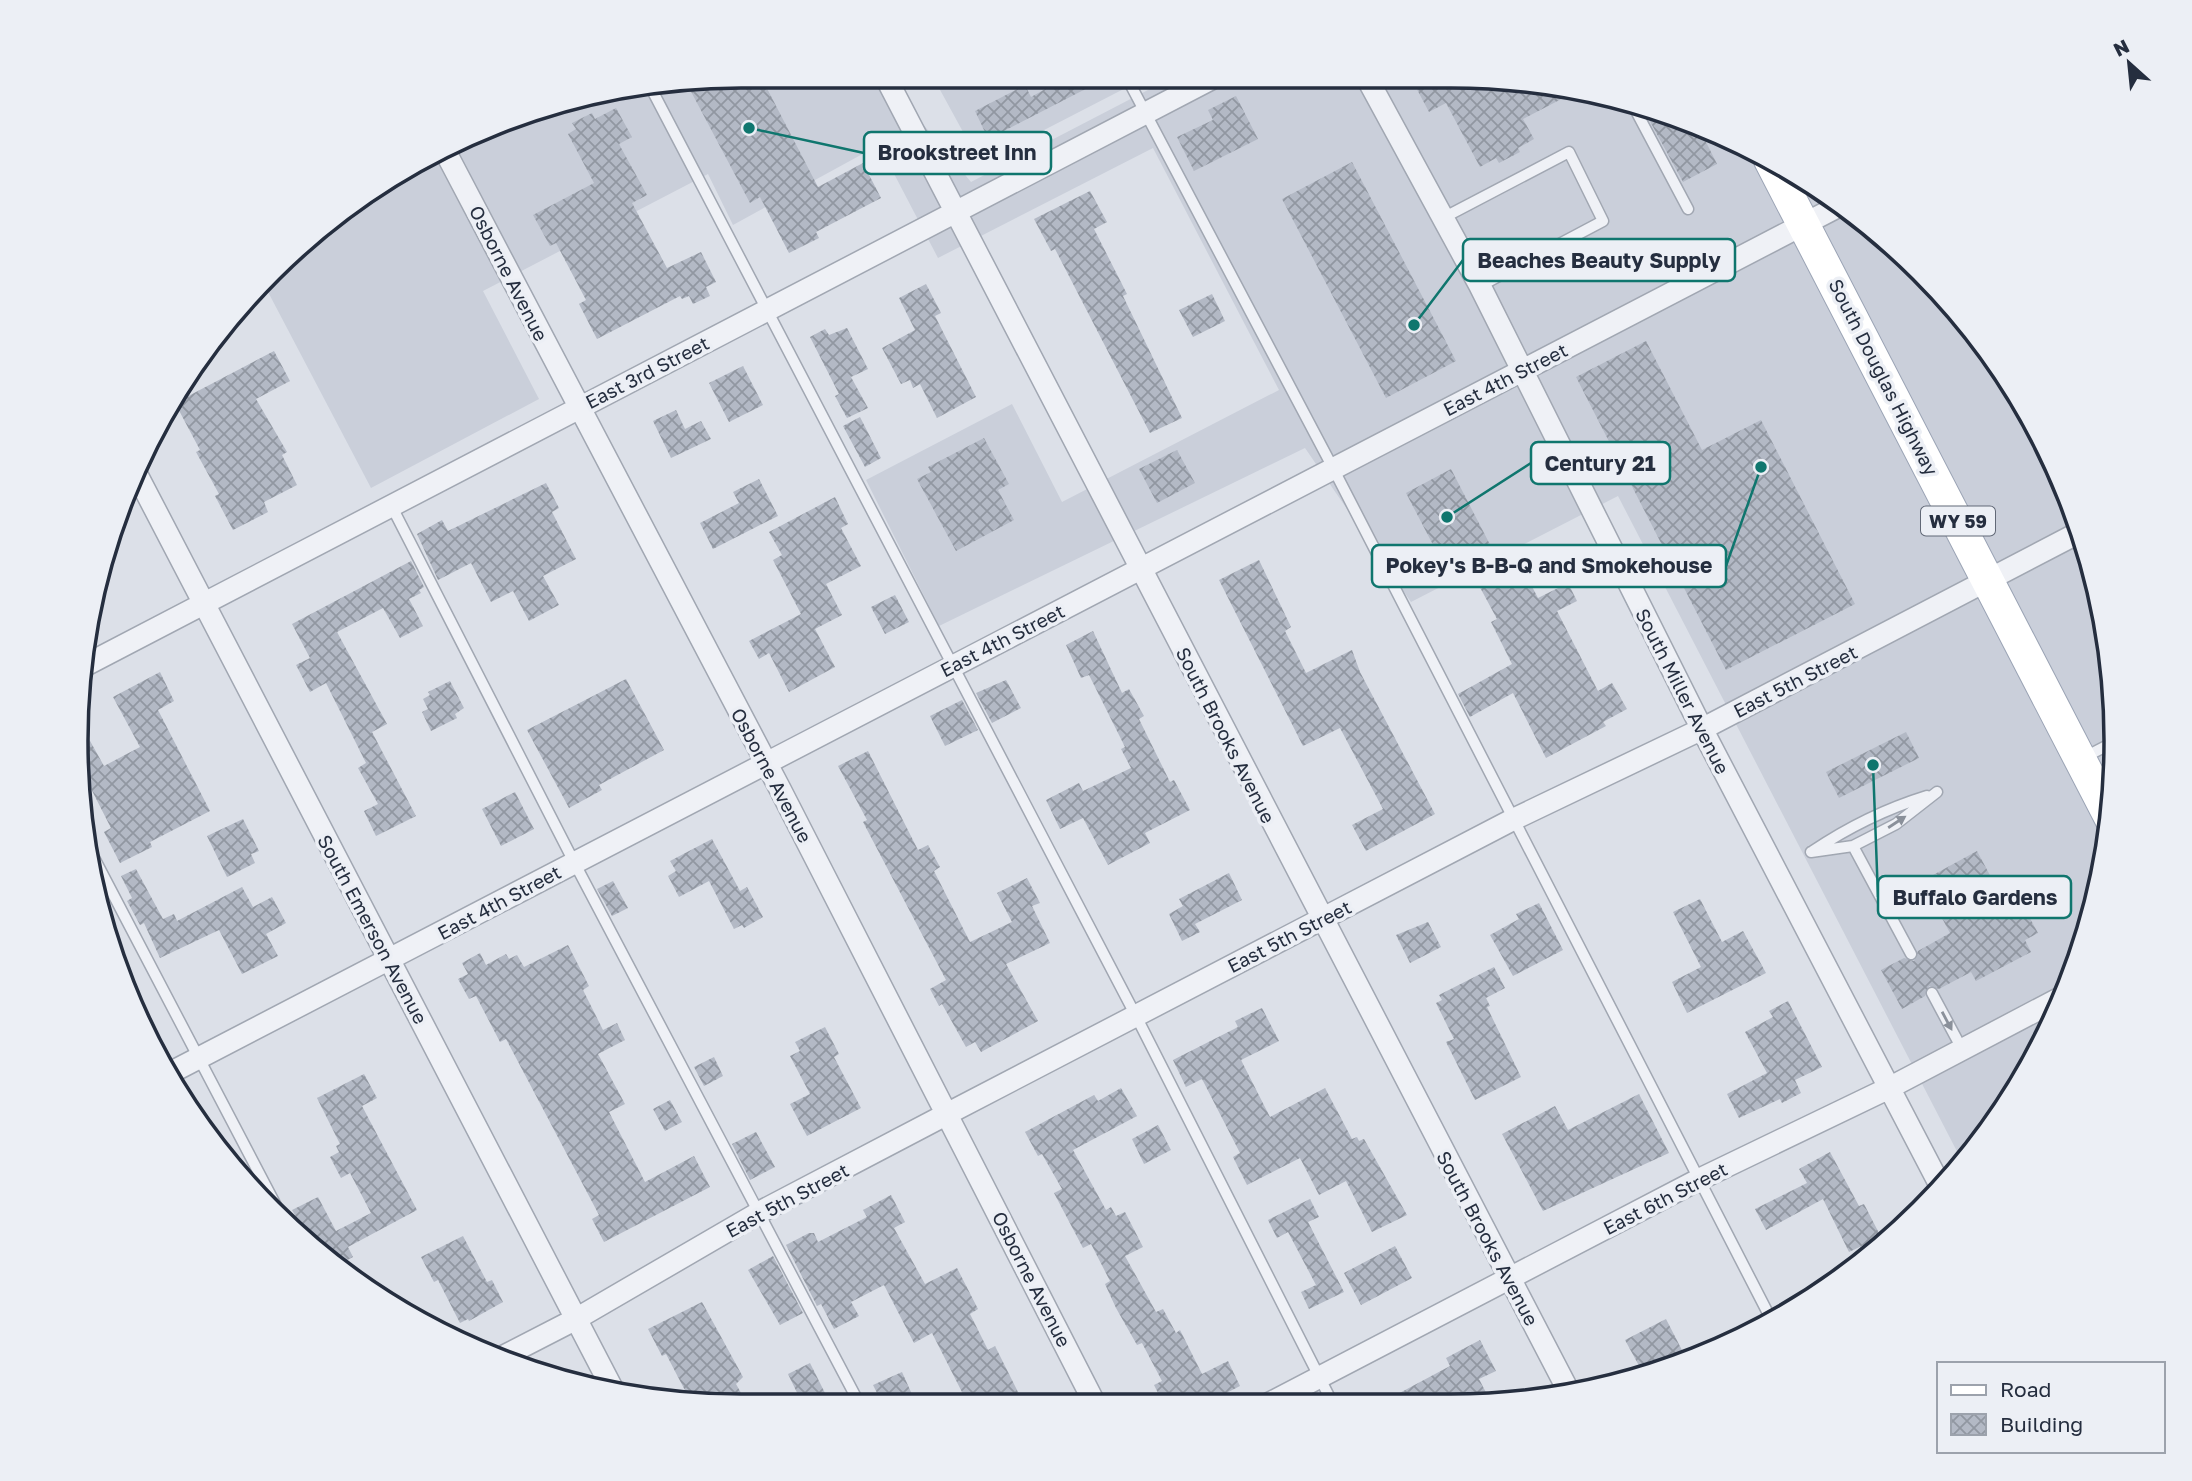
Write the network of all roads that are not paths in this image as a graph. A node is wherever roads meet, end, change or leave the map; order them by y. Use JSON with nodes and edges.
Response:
{"nodes":[{"id":1,"x":891,"y":88,"type":"edge"},
{"id":2,"x":1132,"y":88,"type":"edge"},
{"id":3,"x":1194,"y":88,"type":"edge"},
{"id":4,"x":1372,"y":88,"type":"edge"},
{"id":5,"x":654,"y":93,"type":"edge"},
{"id":6,"x":1145,"y":113,"type":"junction"},
{"id":7,"x":1638,"y":115,"type":"edge"},
{"id":8,"x":448,"y":157,"type":"edge"},
{"id":9,"x":1778,"y":175,"type":"edge"},
{"id":10,"x":1688,"y":209,"type":"dead end"},
{"id":11,"x":1831,"y":210,"type":"edge"},
{"id":12,"x":956,"y":211,"type":"junction"},
{"id":13,"x":1443,"y":218,"type":"junction"},
{"id":14,"x":1805,"y":224,"type":"junction"},
{"id":15,"x":1480,"y":286,"type":"junction"},
{"id":16,"x":767,"y":310,"type":"junction"},
{"id":17,"x":1522,"y":370,"type":"junction"},
{"id":18,"x":579,"y":408,"type":"junction"},
{"id":19,"x":1333,"y":468,"type":"junction"},
{"id":20,"x":141,"y":483,"type":"edge"},
{"id":21,"x":392,"y":507,"type":"junction"},
{"id":22,"x":2072,"y":536,"type":"edge"},
{"id":23,"x":1140,"y":569,"type":"junction"},
{"id":24,"x":1989,"y":580,"type":"junction"},
{"id":25,"x":204,"y":605,"type":"junction"},
{"id":26,"x":92,"y":662,"type":"edge"},
{"id":27,"x":952,"y":666,"type":"junction"},
{"id":28,"x":1702,"y":729,"type":"junction"},
{"id":29,"x":2104,"y":747,"type":"edge"},
{"id":30,"x":2080,"y":759,"type":"junction"},
{"id":31,"x":766,"y":762,"type":"junction"},
{"id":32,"x":2101,"y":800,"type":"edge"},
{"id":33,"x":1512,"y":820,"type":"junction"},
{"id":34,"x":1853,"y":846,"type":"junction"},
{"id":35,"x":574,"y":862,"type":"junction"},
{"id":36,"x":101,"y":871,"type":"edge"},
{"id":37,"x":1322,"y":920,"type":"junction"},
{"id":38,"x":1911,"y":954,"type":"dead end"},
{"id":39,"x":389,"y":961,"type":"junction"},
{"id":40,"x":1932,"y":993,"type":"dead end"},
{"id":41,"x":2049,"y":1004,"type":"edge"},
{"id":42,"x":1136,"y":1016,"type":"junction"},
{"id":43,"x":1962,"y":1049,"type":"junction"},
{"id":44,"x":198,"y":1058,"type":"junction"},
{"id":45,"x":177,"y":1069,"type":"edge"},
{"id":46,"x":1889,"y":1088,"type":"junction"},
{"id":47,"x":947,"y":1114,"type":"junction"},
{"id":48,"x":1936,"y":1177,"type":"edge"},
{"id":49,"x":257,"y":1178,"type":"edge"},
{"id":50,"x":1698,"y":1180,"type":"junction"},
{"id":51,"x":760,"y":1212,"type":"junction"},
{"id":52,"x":1509,"y":1279,"type":"junction"},
{"id":53,"x":1767,"y":1312,"type":"edge"},
{"id":54,"x":576,"y":1319,"type":"junction"},
{"id":55,"x":512,"y":1352,"type":"edge"},
{"id":56,"x":1320,"y":1378,"type":"junction"},
{"id":57,"x":608,"y":1380,"type":"edge"},
{"id":58,"x":1564,"y":1383,"type":"edge"},
{"id":59,"x":854,"y":1394,"type":"edge"},
{"id":60,"x":1090,"y":1394,"type":"edge"},
{"id":61,"x":1288,"y":1394,"type":"edge"},
{"id":62,"x":1329,"y":1394,"type":"edge"}],
"edges":[{"from":1,"to":12,"type":"street","name":"South Brooks Avenue"},
{"from":2,"to":6,"type":"lane"},
{"from":3,"to":6,"type":"street","name":"East 3rd Street"},
{"from":4,"to":13,"type":"street","name":"South Miller Avenue"},
{"from":5,"to":16,"type":"lane"},
{"from":6,"to":12,"type":"street","name":"East 3rd Street"},
{"from":6,"to":19,"type":"lane"},
{"from":7,"to":10,"type":"lane"},
{"from":8,"to":18,"type":"street","name":"Osborne Avenue"},
{"from":9,"to":14,"type":"main road","name":"South Douglas Highway","number":"WY 59"},
{"from":11,"to":14,"type":"street","name":"East 4th Street"},
{"from":12,"to":16,"type":"street","name":"East 3rd Street"},
{"from":12,"to":23,"type":"street","name":"South Brooks Avenue"},
{"from":13,"to":15,"type":"street","name":"South Miller Avenue"},
{"from":13,"to":15,"type":"lane"},
{"from":14,"to":17,"type":"street","name":"East 4th Street"},
{"from":14,"to":24,"type":"main road","name":"South Douglas Highway","number":"WY 59"},
{"from":15,"to":17,"type":"street","name":"South Miller Avenue"},
{"from":16,"to":18,"type":"street","name":"East 3rd Street"},
{"from":16,"to":27,"type":"lane"},
{"from":17,"to":19,"type":"street","name":"East 4th Street"},
{"from":17,"to":28,"type":"street","name":"South Miller Avenue"},
{"from":18,"to":21,"type":"street","name":"East 3rd Street"},
{"from":18,"to":31,"type":"street","name":"Osborne Avenue"},
{"from":19,"to":23,"type":"street","name":"East 4th Street"},
{"from":19,"to":33,"type":"lane"},
{"from":20,"to":25,"type":"street","name":"South Emerson Avenue"},
{"from":21,"to":25,"type":"street","name":"East 3rd Street"},
{"from":21,"to":35,"type":"lane"},
{"from":22,"to":24,"type":"street","name":"East 5th Street"},
{"from":23,"to":27,"type":"street","name":"East 4th Street"},
{"from":23,"to":37,"type":"street","name":"South Brooks Avenue"},
{"from":24,"to":28,"type":"street","name":"East 5th Street"},
{"from":24,"to":30,"type":"main road","name":"South Douglas Highway","number":"WY 59"},
{"from":25,"to":26,"type":"street","name":"East 3rd Street"},
{"from":25,"to":39,"type":"street","name":"South Emerson Avenue"},
{"from":27,"to":31,"type":"street","name":"East 4th Street"},
{"from":27,"to":42,"type":"lane"},
{"from":28,"to":33,"type":"street","name":"East 5th Street"},
{"from":28,"to":46,"type":"street","name":"South Miller Avenue"},
{"from":29,"to":30,"type":"lane"},
{"from":30,"to":32,"type":"main road","name":"South Douglas Highway","number":"WY 59"},
{"from":31,"to":35,"type":"street","name":"East 4th Street"},
{"from":31,"to":47,"type":"street","name":"Osborne Avenue"},
{"from":33,"to":37,"type":"street","name":"East 5th Street"},
{"from":33,"to":50,"type":"lane"},
{"from":34,"to":34,"type":"lane","one_way":true},
{"from":34,"to":38,"type":"lane"},
{"from":35,"to":39,"type":"street","name":"East 4th Street"},
{"from":35,"to":51,"type":"lane"},
{"from":36,"to":44,"type":"lane"},
{"from":37,"to":42,"type":"street","name":"East 5th Street"},
{"from":37,"to":52,"type":"street","name":"South Brooks Avenue"},
{"from":39,"to":44,"type":"street","name":"East 4th Street"},
{"from":39,"to":54,"type":"street","name":"South Emerson Avenue"},
{"from":40,"to":43,"type":"lane","one_way":true},
{"from":41,"to":43,"type":"street","name":"East 6th Street"},
{"from":42,"to":47,"type":"street","name":"East 5th Street"},
{"from":42,"to":56,"type":"lane"},
{"from":43,"to":46,"type":"street","name":"East 6th Street"},
{"from":44,"to":45,"type":"street","name":"East 4th Street"},
{"from":44,"to":49,"type":"lane"},
{"from":46,"to":48,"type":"street","name":"South Miller Avenue"},
{"from":46,"to":50,"type":"street","name":"East 6th Street"},
{"from":47,"to":51,"type":"street","name":"East 5th Street"},
{"from":47,"to":60,"type":"street","name":"Osborne Avenue"},
{"from":50,"to":52,"type":"street","name":"East 6th Street"},
{"from":50,"to":53,"type":"lane"},
{"from":51,"to":54,"type":"street","name":"East 5th Street"},
{"from":51,"to":59,"type":"lane"},
{"from":52,"to":56,"type":"street","name":"East 6th Street"},
{"from":52,"to":58,"type":"street","name":"South Brooks Avenue"},
{"from":54,"to":55,"type":"street","name":"East 5th Street"},
{"from":54,"to":57,"type":"street","name":"South Emerson Avenue"},
{"from":56,"to":61,"type":"street","name":"East 6th Street"},
{"from":56,"to":62,"type":"lane"}]}
